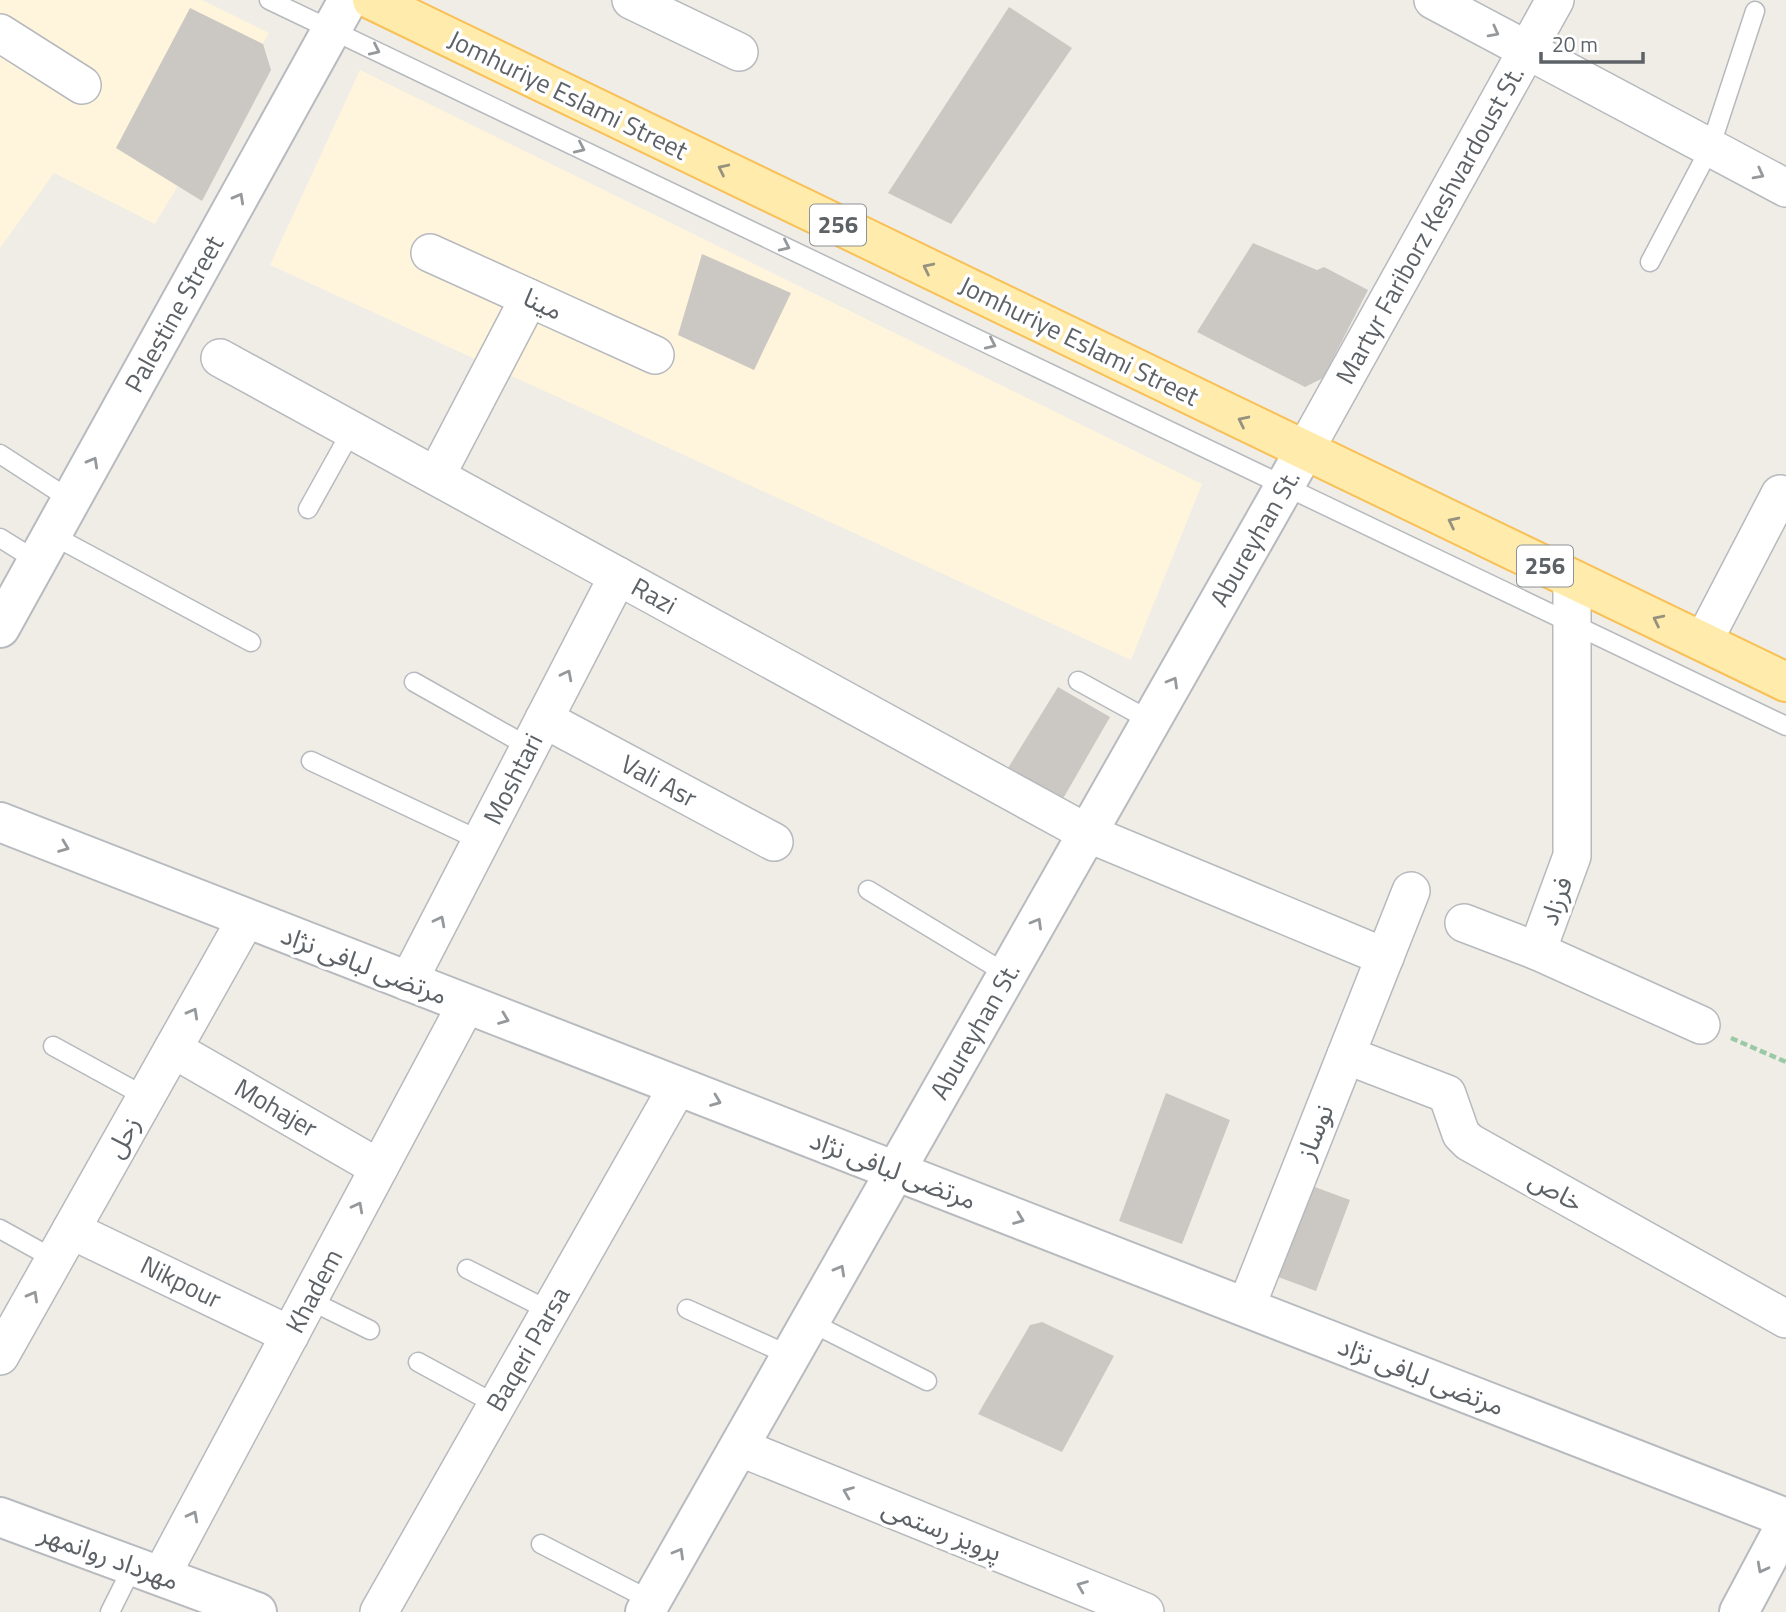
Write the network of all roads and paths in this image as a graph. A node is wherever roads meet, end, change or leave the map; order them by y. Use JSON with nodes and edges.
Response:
{"nodes":[{"id":1,"x":269,"y":0,"type":"edge"},
{"id":2,"x":372,"y":0,"type":"edge"},
{"id":3,"x":631,"y":0,"type":"edge"},
{"id":4,"x":1433,"y":0,"type":"edge"},
{"id":5,"x":1555,"y":0,"type":"edge"},
{"id":6,"x":1755,"y":11,"type":"dead end"},
{"id":7,"x":340,"y":15,"type":"edge"},
{"id":8,"x":0,"y":33,"type":"edge"},
{"id":9,"x":1527,"y":50,"type":"junction"},
{"id":10,"x":739,"y":52,"type":"dead end"},
{"id":11,"x":82,"y":85,"type":"dead end"},
{"id":12,"x":1710,"y":148,"type":"junction"},
{"id":13,"x":1786,"y":188,"type":"edge"},
{"id":14,"x":430,"y":253,"type":"dead end"},
{"id":15,"x":1650,"y":262,"type":"dead end"},
{"id":16,"x":530,"y":298,"type":"junction"},
{"id":17,"x":655,"y":355,"type":"dead end"},
{"id":18,"x":220,"y":358,"type":"dead end"},
{"id":19,"x":352,"y":430,"type":"junction"},
{"id":20,"x":1305,"y":450,"type":"junction"},
{"id":21,"x":0,"y":454,"type":"edge"},
{"id":22,"x":436,"y":476,"type":"junction"},
{"id":23,"x":1285,"y":485,"type":"junction"},
{"id":24,"x":1786,"y":497,"type":"edge"},
{"id":25,"x":71,"y":500,"type":"junction"},
{"id":26,"x":308,"y":509,"type":"dead end"},
{"id":27,"x":0,"y":538,"type":"edge"},
{"id":28,"x":45,"y":548,"type":"junction"},
{"id":29,"x":618,"y":576,"type":"junction"},
{"id":30,"x":1572,"y":579,"type":"junction"},
{"id":31,"x":1571,"y":624,"type":"junction"},
{"id":32,"x":0,"y":628,"type":"edge"},
{"id":33,"x":251,"y":642,"type":"dead end"},
{"id":34,"x":1703,"y":642,"type":"junction"},
{"id":35,"x":1078,"y":681,"type":"dead end"},
{"id":36,"x":414,"y":682,"type":"dead end"},
{"id":37,"x":1786,"y":682,"type":"edge"},
{"id":38,"x":1151,"y":721,"type":"junction"},
{"id":39,"x":1786,"y":726,"type":"edge"},
{"id":40,"x":537,"y":733,"type":"junction"},
{"id":41,"x":311,"y":761,"type":"dead end"},
{"id":42,"x":0,"y":822,"type":"edge"},
{"id":43,"x":1087,"y":833,"type":"junction"},
{"id":44,"x":481,"y":841,"type":"junction"},
{"id":45,"x":774,"y":842,"type":"dead end"},
{"id":46,"x":868,"y":890,"type":"dead end"},
{"id":47,"x":1411,"y":891,"type":"dead end"},
{"id":48,"x":246,"y":919,"type":"junction"},
{"id":49,"x":1464,"y":923,"type":"dead end"},
{"id":50,"x":1537,"y":951,"type":"junction"},
{"id":51,"x":1385,"y":957,"type":"junction"},
{"id":52,"x":1007,"y":974,"type":"junction"},
{"id":53,"x":408,"y":982,"type":"junction"},
{"id":54,"x":467,"y":1005,"type":"junction"},
{"id":55,"x":1701,"y":1025,"type":"joint"},
{"id":56,"x":53,"y":1046,"type":"dead end"},
{"id":57,"x":173,"y":1049,"type":"junction"},
{"id":58,"x":1346,"y":1055,"type":"junction"},
{"id":59,"x":1786,"y":1062,"type":"edge"},
{"id":60,"x":678,"y":1086,"type":"junction"},
{"id":61,"x":146,"y":1097,"type":"junction"},
{"id":62,"x":379,"y":1168,"type":"junction"},
{"id":63,"x":896,"y":1171,"type":"junction"},
{"id":64,"x":0,"y":1229,"type":"edge"},
{"id":65,"x":63,"y":1245,"type":"junction"},
{"id":66,"x":467,"y":1269,"type":"dead end"},
{"id":67,"x":309,"y":1300,"type":"junction"},
{"id":68,"x":1246,"y":1307,"type":"junction"},
{"id":69,"x":687,"y":1309,"type":"dead end"},
{"id":70,"x":550,"y":1311,"type":"junction"},
{"id":71,"x":1786,"y":1319,"type":"edge"},
{"id":72,"x":810,"y":1322,"type":"junction"},
{"id":73,"x":370,"y":1330,"type":"dead end"},
{"id":74,"x":290,"y":1335,"type":"junction"},
{"id":75,"x":0,"y":1356,"type":"edge"},
{"id":76,"x":791,"y":1356,"type":"junction"},
{"id":77,"x":418,"y":1362,"type":"dead end"},
{"id":78,"x":927,"y":1381,"type":"dead end"},
{"id":79,"x":497,"y":1405,"type":"junction"},
{"id":80,"x":739,"y":1447,"type":"junction"},
{"id":81,"x":0,"y":1517,"type":"edge"},
{"id":82,"x":1786,"y":1518,"type":"edge"},
{"id":83,"x":1786,"y":1524,"type":"edge"},
{"id":84,"x":541,"y":1544,"type":"dead end"},
{"id":85,"x":147,"y":1571,"type":"junction"},
{"id":86,"x":648,"y":1606,"type":"edge"},
{"id":87,"x":110,"y":1612,"type":"edge"},
{"id":88,"x":257,"y":1612,"type":"edge"},
{"id":89,"x":379,"y":1612,"type":"edge"},
{"id":90,"x":1145,"y":1612,"type":"edge"},
{"id":91,"x":1739,"y":1612,"type":"edge"}],
"edges":[{"from":1,"to":7,"type":"lane"},
{"from":20,"to":2,"type":"main road","name":"Jomhuriye Eslami Street","number":"256","one_way":true},
{"from":3,"to":10,"type":"street"},
{"from":4,"to":9,"type":"street","one_way":true},
{"from":5,"to":9,"type":"street","name":"Martyr Fariborz Keshvardoust St."},
{"from":6,"to":12,"type":"lane"},
{"from":7,"to":23,"type":"lane","one_way":true},
{"from":25,"to":7,"type":"main road","name":"Palestine Street","one_way":true},
{"from":8,"to":11,"type":"street"},
{"from":9,"to":12,"type":"street"},
{"from":9,"to":20,"type":"street","name":"Martyr Fariborz Keshvardoust St."},
{"from":12,"to":13,"type":"street","one_way":true},
{"from":12,"to":15,"type":"lane"},
{"from":14,"to":16,"type":"street","name":"مینا"},
{"from":16,"to":17,"type":"street","name":"مینا"},
{"from":16,"to":22,"type":"street"},
{"from":18,"to":19,"type":"street","name":"Razi"},
{"from":19,"to":22,"type":"street","name":"Razi"},
{"from":19,"to":26,"type":"lane"},
{"from":20,"to":23,"type":"main road","name":"Abureyhan St."},
{"from":30,"to":20,"type":"main road","name":"Jomhuriye Eslami Street","number":"256","one_way":true},
{"from":21,"to":25,"type":"lane"},
{"from":22,"to":29,"type":"street","name":"Razi"},
{"from":23,"to":31,"type":"lane"},
{"from":38,"to":23,"type":"main road","name":"Abureyhan St.","one_way":true},
{"from":24,"to":34,"type":"street"},
{"from":25,"to":28,"type":"main road","name":"Palestine Street"},
{"from":27,"to":28,"type":"lane"},
{"from":28,"to":32,"type":"main road","name":"Palestine Street"},
{"from":28,"to":33,"type":"lane"},
{"from":40,"to":29,"type":"street","name":"Moshtari","one_way":true},
{"from":29,"to":43,"type":"street","name":"Razi"},
{"from":30,"to":31,"type":"street","name":"فرزاد"},
{"from":34,"to":30,"type":"main road","name":"Jomhuriye Eslami Street","number":"256","one_way":true},
{"from":31,"to":39,"type":"lane"},
{"from":31,"to":50,"type":"street","name":"فرزاد"},
{"from":34,"to":37,"type":"main road","name":"Jomhuriye Eslami Street","number":"256"},
{"from":35,"to":38,"type":"lane"},
{"from":36,"to":40,"type":"lane"},
{"from":38,"to":43,"type":"main road","name":"Abureyhan St."},
{"from":40,"to":44,"type":"street","name":"Moshtari"},
{"from":40,"to":45,"type":"street","name":"Vali Asr"},
{"from":41,"to":44,"type":"lane"},
{"from":42,"to":48,"type":"main road","name":"مرتضی لبافی نژاد","one_way":true},
{"from":43,"to":51,"type":"street"},
{"from":52,"to":43,"type":"main road","name":"Abureyhan St.","one_way":true},
{"from":53,"to":44,"type":"street","name":"Moshtari","one_way":true},
{"from":46,"to":52,"type":"lane"},
{"from":47,"to":51,"type":"street","name":"نوساز"},
{"from":48,"to":53,"type":"main road","name":"مرتضی لبافی نژاد"},
{"from":57,"to":48,"type":"street","name":"زحل","one_way":true},
{"from":49,"to":50,"type":"street"},
{"from":50,"to":55,"type":"street","name":"فرزاد"},
{"from":51,"to":58,"type":"street","name":"نوساز"},
{"from":52,"to":63,"type":"main road","name":"Abureyhan St."},
{"from":53,"to":54,"type":"main road","name":"مرتضی لبافی نژاد"},
{"from":54,"to":60,"type":"main road","name":"مرتضی لبافی نژاد","one_way":true},
{"from":54,"to":62,"type":"street","name":"Khadem"},
{"from":55,"to":59,"type":"path"},
{"from":56,"to":61,"type":"lane"},
{"from":57,"to":61,"type":"street","name":"زحل"},
{"from":57,"to":62,"type":"street","name":"Mohajer"},
{"from":58,"to":68,"type":"street","name":"نوساز"},
{"from":58,"to":71,"type":"street","name":"خاص"},
{"from":60,"to":63,"type":"main road","name":"مرتضی لبافی نژاد","one_way":true},
{"from":60,"to":70,"type":"street","name":"Baqeri Parsa"},
{"from":61,"to":65,"type":"street","name":"زحل"},
{"from":67,"to":62,"type":"street","name":"Khadem","one_way":true},
{"from":63,"to":68,"type":"main road","name":"مرتضی لبافی نژاد","one_way":true},
{"from":72,"to":63,"type":"main road","name":"Abureyhan St.","one_way":true},
{"from":64,"to":65,"type":"lane"},
{"from":65,"to":74,"type":"street","name":"Nikpour"},
{"from":75,"to":65,"type":"street","name":"زحل","one_way":true},
{"from":66,"to":70,"type":"lane"},
{"from":67,"to":73,"type":"lane"},
{"from":67,"to":74,"type":"street","name":"Khadem"},
{"from":68,"to":82,"type":"main road","name":"مرتضی لبافی نژاد"},
{"from":69,"to":76,"type":"lane"},
{"from":70,"to":79,"type":"street","name":"Baqeri Parsa"},
{"from":72,"to":76,"type":"main road","name":"Abureyhan St."},
{"from":72,"to":78,"type":"lane"},
{"from":85,"to":74,"type":"street","name":"Khadem","one_way":true},
{"from":76,"to":80,"type":"main road","name":"Abureyhan St."},
{"from":77,"to":79,"type":"lane"},
{"from":79,"to":89,"type":"street","name":"Baqeri Parsa"},
{"from":86,"to":80,"type":"main road","name":"Abureyhan St.","one_way":true},
{"from":90,"to":80,"type":"street","name":"پرویز رستمی","one_way":true},
{"from":81,"to":85,"type":"main road","name":"مهرداد روانمهر"},
{"from":83,"to":91,"type":"main road","one_way":true},
{"from":84,"to":86,"type":"lane"},
{"from":85,"to":87,"type":"lane"},
{"from":85,"to":88,"type":"main road","name":"مهرداد روانمهر"}]}
